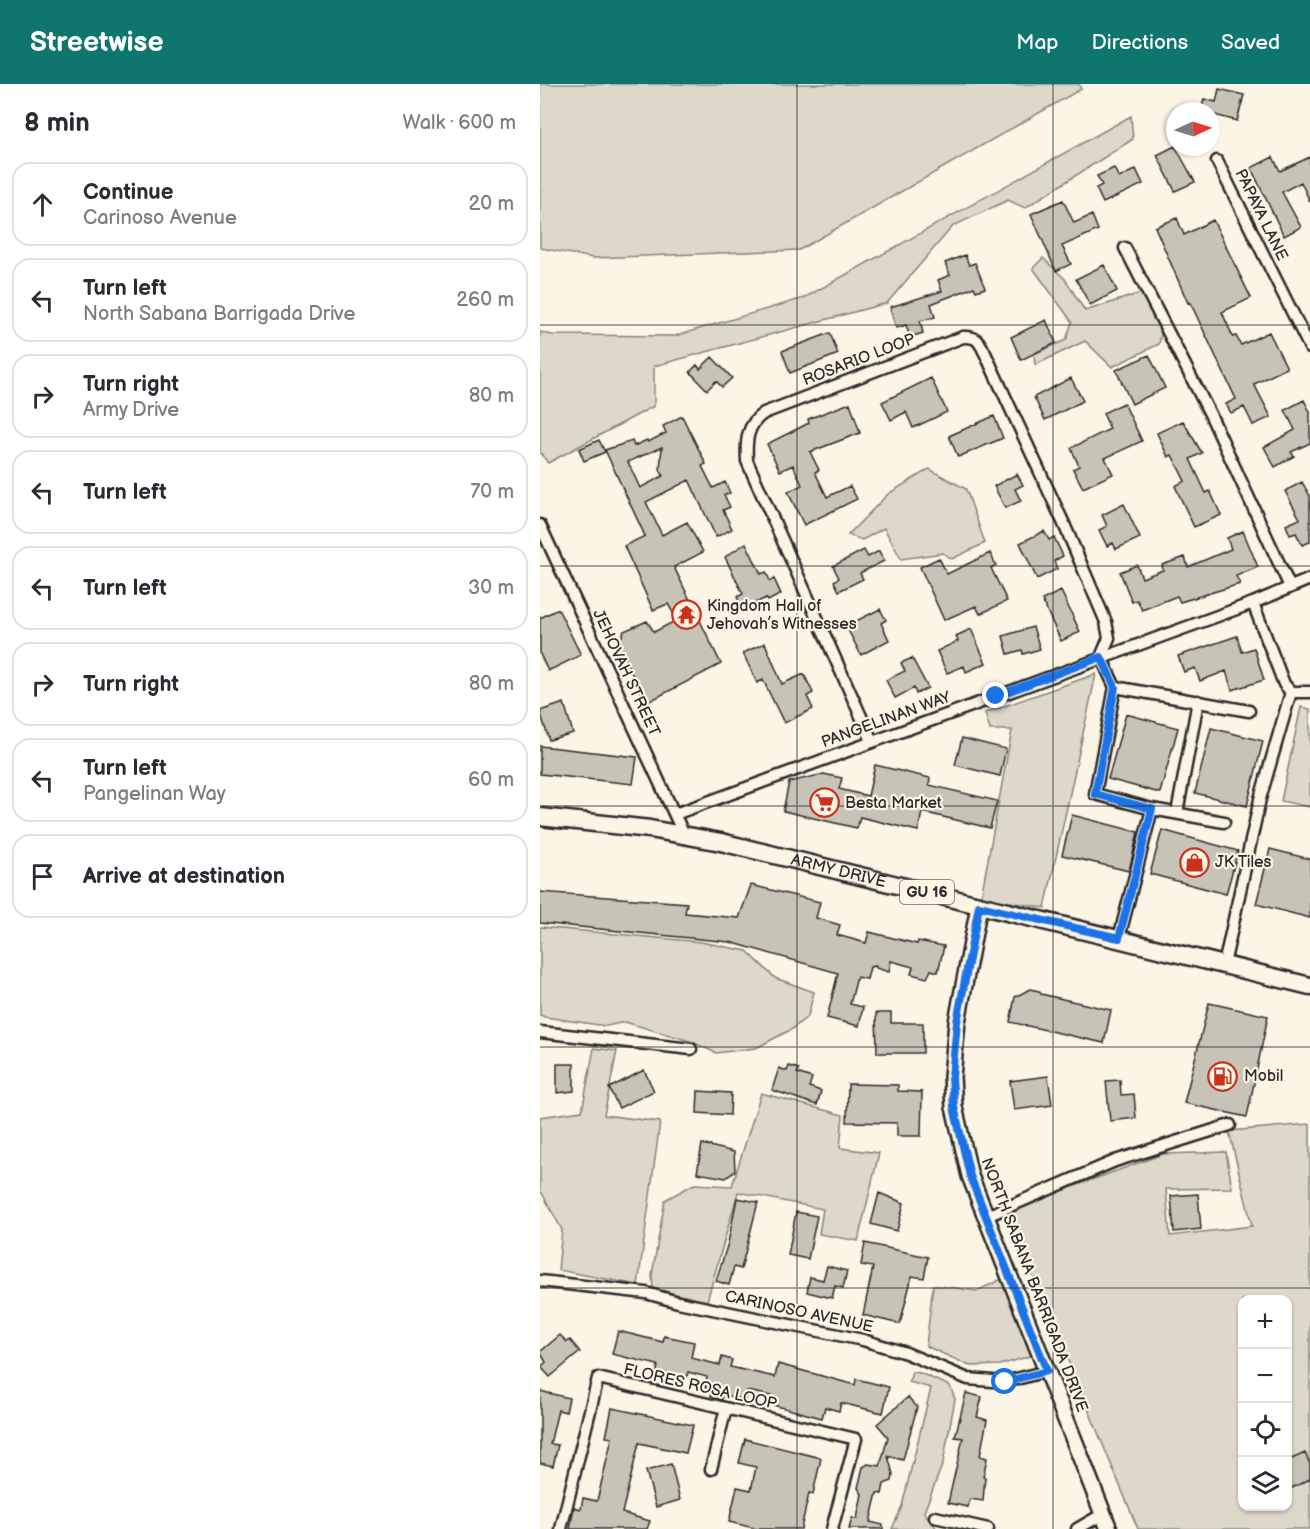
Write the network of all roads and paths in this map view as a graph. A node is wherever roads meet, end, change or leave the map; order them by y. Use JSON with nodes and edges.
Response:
{"nodes":[{"id":1,"x":1216,"y":160,"type":"dead end"},
{"id":2,"x":1125,"y":248,"type":"dead end"},
{"id":3,"x":1310,"y":348,"type":"edge"},
{"id":4,"x":540,"y":525,"type":"edge"},
{"id":5,"x":1310,"y":579,"type":"edge"},
{"id":6,"x":1290,"y":587,"type":"junction"},
{"id":7,"x":1253,"y":603,"type":"junction"},
{"id":8,"x":1101,"y":657,"type":"junction"},
{"id":9,"x":1115,"y":687,"type":"junction"},
{"id":10,"x":1292,"y":692,"type":"junction"},
{"id":11,"x":1310,"y":692,"type":"edge"},
{"id":12,"x":1198,"y":700,"type":"junction"},
{"id":13,"x":1249,"y":711,"type":"dead end"},
{"id":14,"x":872,"y":741,"type":"junction"},
{"id":15,"x":1152,"y":809,"type":"junction"},
{"id":16,"x":675,"y":813,"type":"junction"},
{"id":17,"x":1177,"y":813,"type":"junction"},
{"id":18,"x":540,"y":817,"type":"edge"},
{"id":19,"x":1224,"y":822,"type":"dead end"},
{"id":20,"x":684,"y":835,"type":"junction"},
{"id":21,"x":979,"y":906,"type":"junction"},
{"id":22,"x":1119,"y":938,"type":"junction"},
{"id":23,"x":1224,"y":965,"type":"junction"},
{"id":24,"x":1310,"y":986,"type":"edge"},
{"id":25,"x":540,"y":1032,"type":"edge"},
{"id":26,"x":691,"y":1049,"type":"dead end"},
{"id":27,"x":1230,"y":1125,"type":"dead end"},
{"id":28,"x":987,"y":1216,"type":"junction"},
{"id":29,"x":540,"y":1281,"type":"edge"},
{"id":30,"x":1047,"y":1371,"type":"junction"},
{"id":31,"x":726,"y":1408,"type":"junction"},
{"id":32,"x":711,"y":1469,"type":"dead end"},
{"id":33,"x":1103,"y":1514,"type":"junction"},
{"id":34,"x":935,"y":1518,"type":"dead end"},
{"id":35,"x":561,"y":1529,"type":"edge"},
{"id":36,"x":832,"y":1529,"type":"edge"},
{"id":37,"x":988,"y":1529,"type":"edge"},
{"id":38,"x":1077,"y":1529,"type":"edge"},
{"id":39,"x":1109,"y":1529,"type":"edge"}],
"edges":[{"from":1,"to":3,"type":"street","name":"PAPAYA LANE"},
{"from":2,"to":6,"type":"street"},
{"from":4,"to":16,"type":"street","name":"JEHOVAH STREET"},
{"from":5,"to":6,"type":"street","name":"PANGELINAN WAY"},
{"from":6,"to":7,"type":"street","name":"PANGELINAN WAY"},
{"from":7,"to":8,"type":"street","name":"PANGELINAN WAY"},
{"from":7,"to":10,"type":"street"},
{"from":8,"to":9,"type":"street"},
{"from":8,"to":14,"type":"street","name":"PANGELINAN WAY"},
{"from":8,"to":14,"type":"street","name":"ROSARIO LOOP"},
{"from":9,"to":12,"type":"street"},
{"from":9,"to":15,"type":"street"},
{"from":10,"to":11,"type":"street"},
{"from":10,"to":23,"type":"street"},
{"from":12,"to":13,"type":"street"},
{"from":12,"to":17,"type":"street"},
{"from":14,"to":16,"type":"street","name":"PANGELINAN WAY"},
{"from":15,"to":17,"type":"street"},
{"from":15,"to":22,"type":"street"},
{"from":16,"to":20,"type":"street","name":"JEHOVAH STREET"},
{"from":17,"to":19,"type":"street"},
{"from":18,"to":20,"type":"main road","name":"ARMY DRIVE","number":"GU 16"},
{"from":20,"to":21,"type":"main road","name":"ARMY DRIVE","number":"GU 16"},
{"from":21,"to":22,"type":"main road","name":"ARMY DRIVE","number":"GU 16"},
{"from":21,"to":28,"type":"main road","name":"NORTH SABANA BARRIGADA DRIVE"},
{"from":22,"to":23,"type":"main road","name":"ARMY DRIVE","number":"GU 16"},
{"from":23,"to":24,"type":"main road","name":"ARMY DRIVE","number":"GU 16"},
{"from":25,"to":26,"type":"street"},
{"from":27,"to":28,"type":"street"},
{"from":28,"to":30,"type":"main road","name":"NORTH SABANA BARRIGADA DRIVE"},
{"from":29,"to":30,"type":"street","name":"CARINOSO AVENUE"},
{"from":30,"to":33,"type":"main road","name":"NORTH SABANA BARRIGADA DRIVE"},
{"from":31,"to":32,"type":"street"},
{"from":31,"to":35,"type":"street","name":"FLORES ROSA LOOP"},
{"from":31,"to":36,"type":"street","name":"FLORES ROSA LOOP"},
{"from":33,"to":38,"type":"street"},
{"from":33,"to":39,"type":"main road","name":"NORTH SABANA BARRIGADA DRIVE"},
{"from":34,"to":37,"type":"street"}]}
